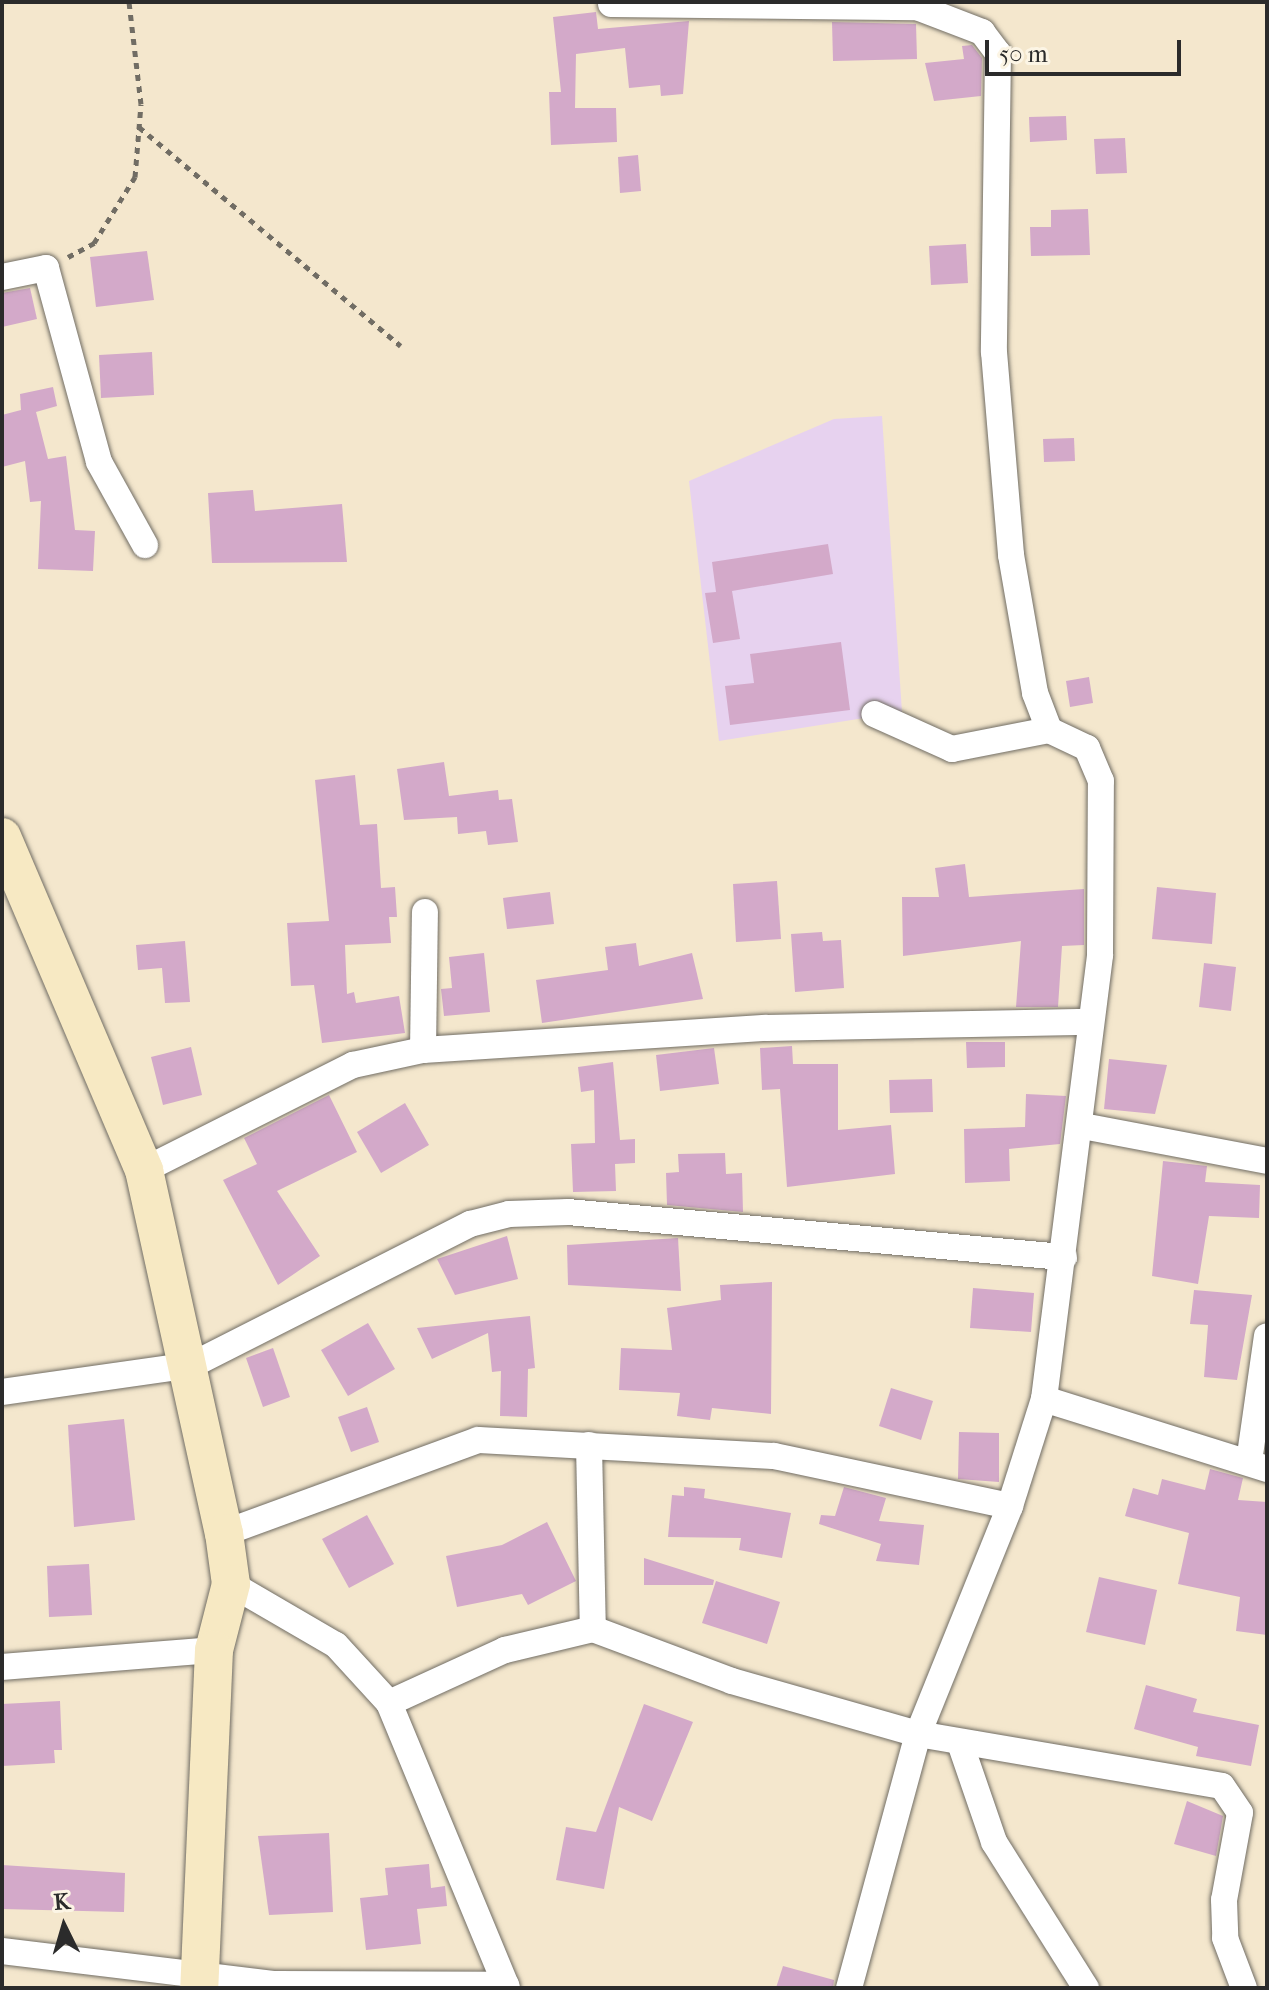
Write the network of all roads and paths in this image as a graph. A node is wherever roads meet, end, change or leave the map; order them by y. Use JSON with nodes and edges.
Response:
{"nodes":[{"id":1,"x":129,"y":2,"type":"edge"},
{"id":2,"x":611,"y":4,"type":"edge"},
{"id":3,"x":139,"y":127,"type":"junction"},
{"id":4,"x":46,"y":268,"type":"junction"},
{"id":5,"x":2,"y":277,"type":"edge"},
{"id":6,"x":401,"y":346,"type":"dead end"},
{"id":7,"x":145,"y":545,"type":"dead end"},
{"id":8,"x":874,"y":714,"type":"dead end"},
{"id":9,"x":1049,"y":730,"type":"junction"},
{"id":10,"x":2,"y":837,"type":"edge"},
{"id":11,"x":425,"y":912,"type":"dead end"},
{"id":12,"x":1091,"y":1022,"type":"junction"},
{"id":13,"x":423,"y":1050,"type":"junction"},
{"id":14,"x":1082,"y":1126,"type":"junction"},
{"id":15,"x":1267,"y":1161,"type":"edge"},
{"id":16,"x":144,"y":1170,"type":"junction"},
{"id":17,"x":1064,"y":1257,"type":"junction"},
{"id":18,"x":1267,"y":1336,"type":"edge"},
{"id":19,"x":192,"y":1365,"type":"junction"},
{"id":20,"x":2,"y":1392,"type":"edge"},
{"id":21,"x":1044,"y":1399,"type":"junction"},
{"id":22,"x":589,"y":1445,"type":"junction"},
{"id":23,"x":1258,"y":1465,"type":"edge"},
{"id":24,"x":1010,"y":1506,"type":"junction"},
{"id":25,"x":224,"y":1533,"type":"junction"},
{"id":26,"x":231,"y":1584,"type":"junction"},
{"id":27,"x":593,"y":1629,"type":"junction"},
{"id":28,"x":214,"y":1650,"type":"junction"},
{"id":29,"x":2,"y":1667,"type":"edge"},
{"id":30,"x":389,"y":1703,"type":"junction"},
{"id":31,"x":918,"y":1734,"type":"junction"},
{"id":32,"x":960,"y":1743,"type":"junction"},
{"id":33,"x":2,"y":1951,"type":"edge"},
{"id":34,"x":199,"y":1981,"type":"edge"},
{"id":35,"x":277,"y":1986,"type":"edge"},
{"id":36,"x":507,"y":1986,"type":"edge"},
{"id":37,"x":849,"y":1988,"type":"edge"},
{"id":38,"x":1086,"y":1988,"type":"edge"},
{"id":39,"x":1244,"y":1988,"type":"edge"}],
"edges":[{"from":1,"to":3,"type":"path"},
{"from":2,"to":9,"type":"street"},
{"from":3,"to":4,"type":"path"},
{"from":3,"to":6,"type":"path"},
{"from":4,"to":5,"type":"street"},
{"from":4,"to":7,"type":"street"},
{"from":8,"to":9,"type":"street"},
{"from":9,"to":12,"type":"street"},
{"from":10,"to":16,"type":"street"},
{"from":11,"to":13,"type":"street"},
{"from":12,"to":13,"type":"street"},
{"from":12,"to":14,"type":"street"},
{"from":13,"to":16,"type":"street"},
{"from":14,"to":15,"type":"street"},
{"from":14,"to":17,"type":"street"},
{"from":16,"to":19,"type":"street"},
{"from":17,"to":19,"type":"street"},
{"from":17,"to":21,"type":"street"},
{"from":18,"to":23,"type":"street"},
{"from":19,"to":20,"type":"street"},
{"from":19,"to":25,"type":"street"},
{"from":21,"to":23,"type":"street"},
{"from":21,"to":24,"type":"street"},
{"from":22,"to":24,"type":"street"},
{"from":22,"to":25,"type":"street"},
{"from":22,"to":27,"type":"street"},
{"from":24,"to":31,"type":"street"},
{"from":25,"to":26,"type":"street"},
{"from":26,"to":28,"type":"street"},
{"from":26,"to":30,"type":"street"},
{"from":27,"to":30,"type":"street"},
{"from":27,"to":31,"type":"street"},
{"from":28,"to":29,"type":"street"},
{"from":28,"to":34,"type":"street"},
{"from":30,"to":36,"type":"street"},
{"from":31,"to":32,"type":"street"},
{"from":31,"to":37,"type":"street"},
{"from":32,"to":38,"type":"street"},
{"from":32,"to":39,"type":"street"},
{"from":33,"to":34,"type":"street"},
{"from":34,"to":35,"type":"street"},
{"from":35,"to":36,"type":"street"}]}
